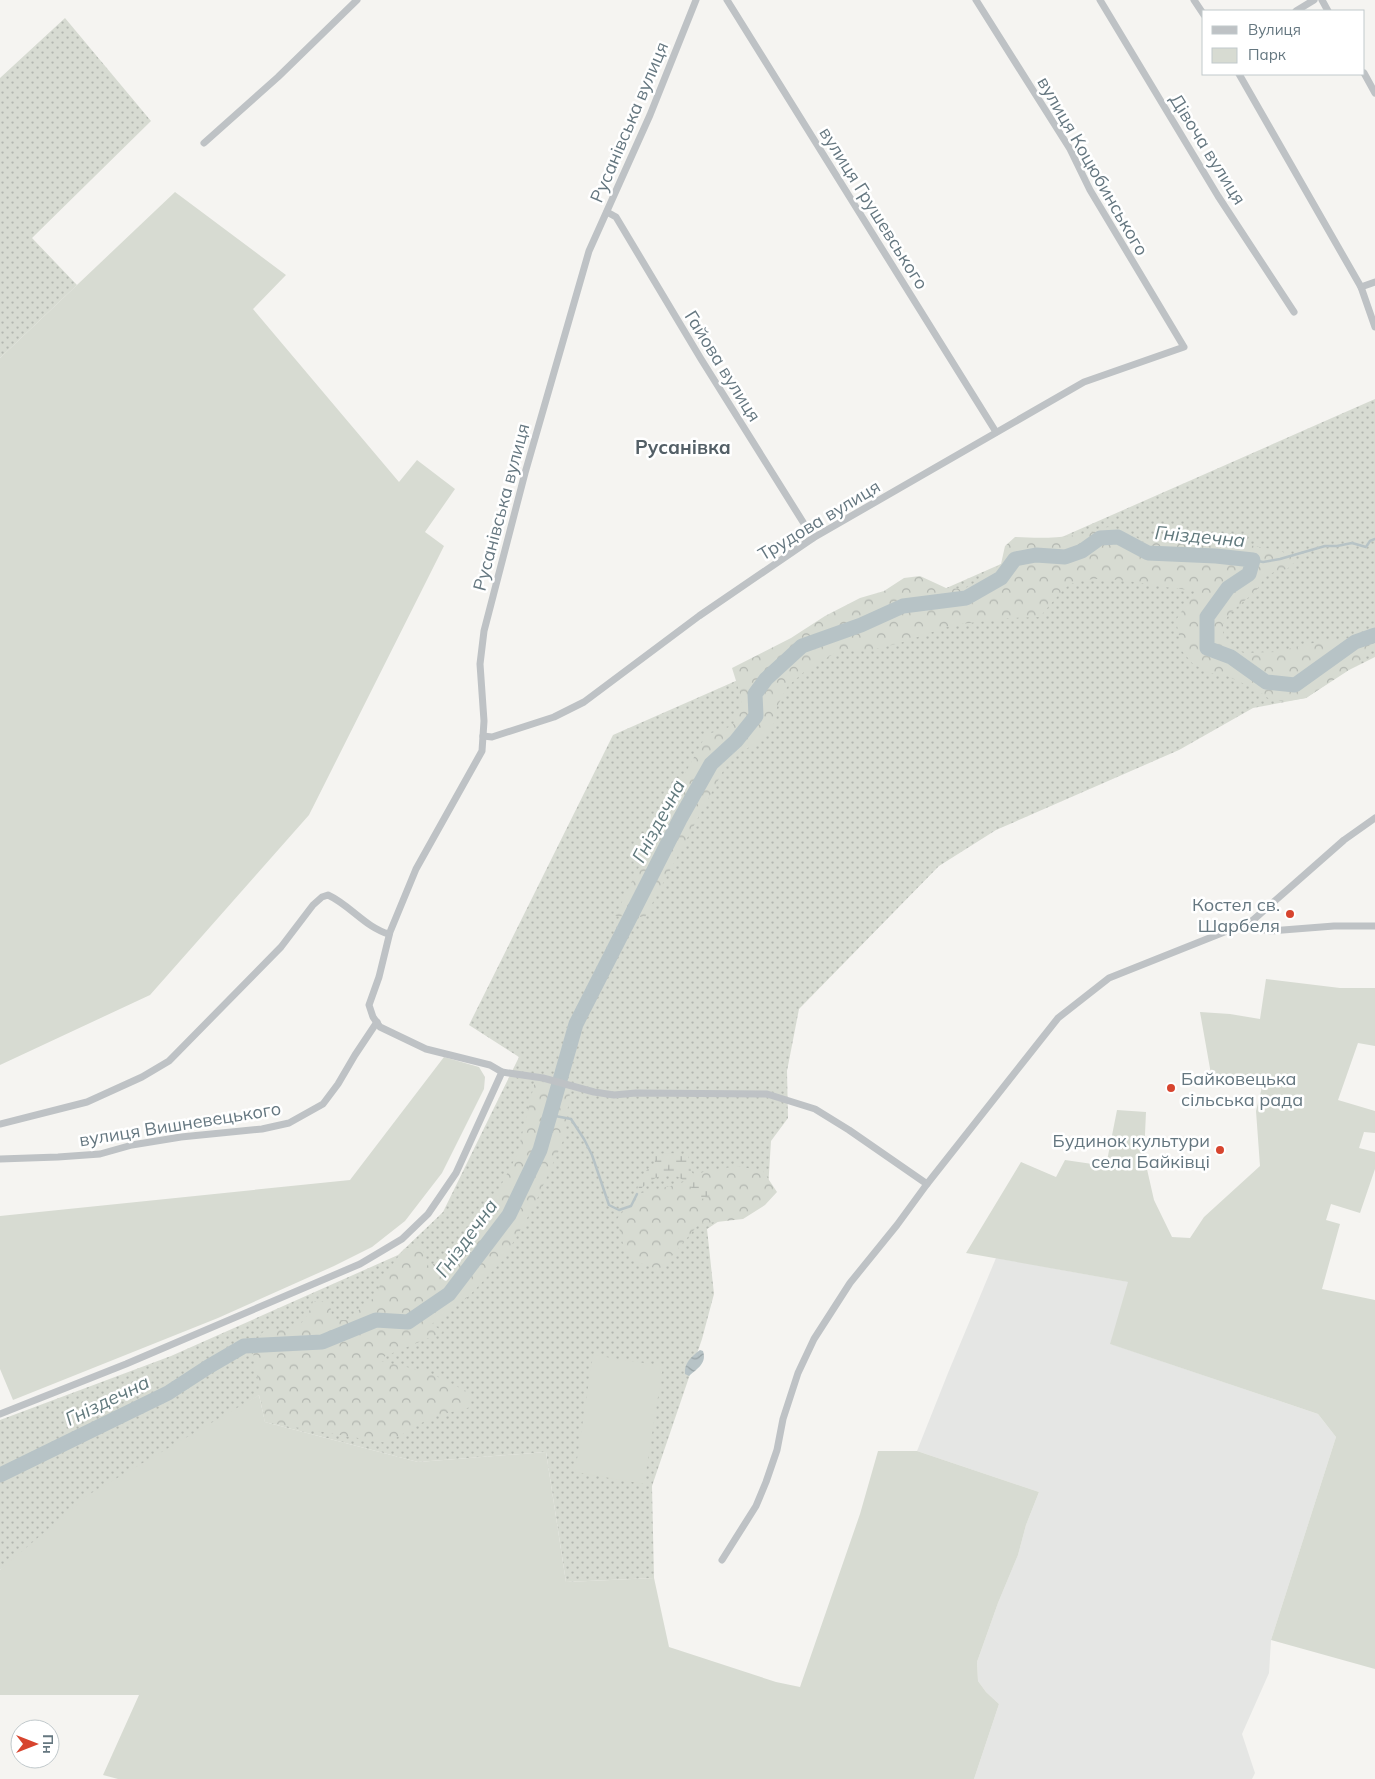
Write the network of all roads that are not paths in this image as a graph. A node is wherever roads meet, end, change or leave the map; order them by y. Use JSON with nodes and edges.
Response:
{"nodes":[{"id":1,"x":357,"y":0,"type":"edge"},
{"id":2,"x":696,"y":0,"type":"edge"},
{"id":3,"x":727,"y":0,"type":"edge"},
{"id":4,"x":976,"y":0,"type":"edge"},
{"id":5,"x":1100,"y":0,"type":"edge"},
{"id":6,"x":1194,"y":0,"type":"edge"},
{"id":7,"x":1314,"y":0,"type":"edge"},
{"id":8,"x":1298,"y":10,"type":"edge"},
{"id":9,"x":1202,"y":12,"type":"edge"},
{"id":10,"x":1240,"y":75,"type":"edge"},
{"id":11,"x":1365,"y":75,"type":"edge"},
{"id":12,"x":1375,"y":92,"type":"edge"},
{"id":13,"x":204,"y":143,"type":"dead end"},
{"id":14,"x":607,"y":212,"type":"junction"},
{"id":15,"x":1375,"y":282,"type":"edge"},
{"id":16,"x":1361,"y":287,"type":"junction"},
{"id":17,"x":1294,"y":312,"type":"dead end"},
{"id":18,"x":1375,"y":327,"type":"edge"},
{"id":19,"x":1184,"y":348,"type":"joint"},
{"id":20,"x":996,"y":432,"type":"junction"},
{"id":21,"x":813,"y":538,"type":"junction"},
{"id":22,"x":483,"y":736,"type":"junction"},
{"id":23,"x":1375,"y":818,"type":"edge"},
{"id":24,"x":1252,"y":922,"type":"junction"},
{"id":25,"x":1375,"y":926,"type":"edge"},
{"id":26,"x":389,"y":934,"type":"junction"},
{"id":27,"x":377,"y":1022,"type":"junction"},
{"id":28,"x":502,"y":1072,"type":"junction"},
{"id":29,"x":0,"y":1124,"type":"edge"},
{"id":30,"x":0,"y":1159,"type":"edge"},
{"id":31,"x":927,"y":1184,"type":"junction"},
{"id":32,"x":0,"y":1414,"type":"edge"},
{"id":33,"x":722,"y":1560,"type":"dead end"}],
"edges":[{"from":1,"to":13,"type":"street"},
{"from":2,"to":14,"type":"street","name":"Русанівська вулиця"},
{"from":3,"to":20,"type":"street","name":"вулиця Грушевського"},
{"from":4,"to":19,"type":"street","name":"вулиця Коцюбинського"},
{"from":5,"to":17,"type":"street","name":"Дівоча вулиця"},
{"from":6,"to":9,"type":"street"},
{"from":7,"to":8,"type":"street"},
{"from":10,"to":16,"type":"street"},
{"from":11,"to":12,"type":"street"},
{"from":14,"to":21,"type":"street","name":"Гайова вулиця"},
{"from":14,"to":22,"type":"street","name":"Русанівська вулиця"},
{"from":15,"to":16,"type":"street"},
{"from":16,"to":18,"type":"street"},
{"from":19,"to":20,"type":"street","name":"Трудова вулиця"},
{"from":20,"to":21,"type":"street","name":"Трудова вулиця"},
{"from":21,"to":22,"type":"street","name":"Трудова вулиця"},
{"from":22,"to":26,"type":"street","name":"Русанівська вулиця"},
{"from":23,"to":24,"type":"street"},
{"from":24,"to":25,"type":"street"},
{"from":24,"to":31,"type":"street"},
{"from":26,"to":27,"type":"street","name":"Русанівська вулиця"},
{"from":26,"to":29,"type":"street"},
{"from":27,"to":28,"type":"street"},
{"from":27,"to":30,"type":"street","name":"вулиця Вишневецького"},
{"from":28,"to":31,"type":"street"},
{"from":28,"to":32,"type":"street"},
{"from":31,"to":33,"type":"street"}]}
